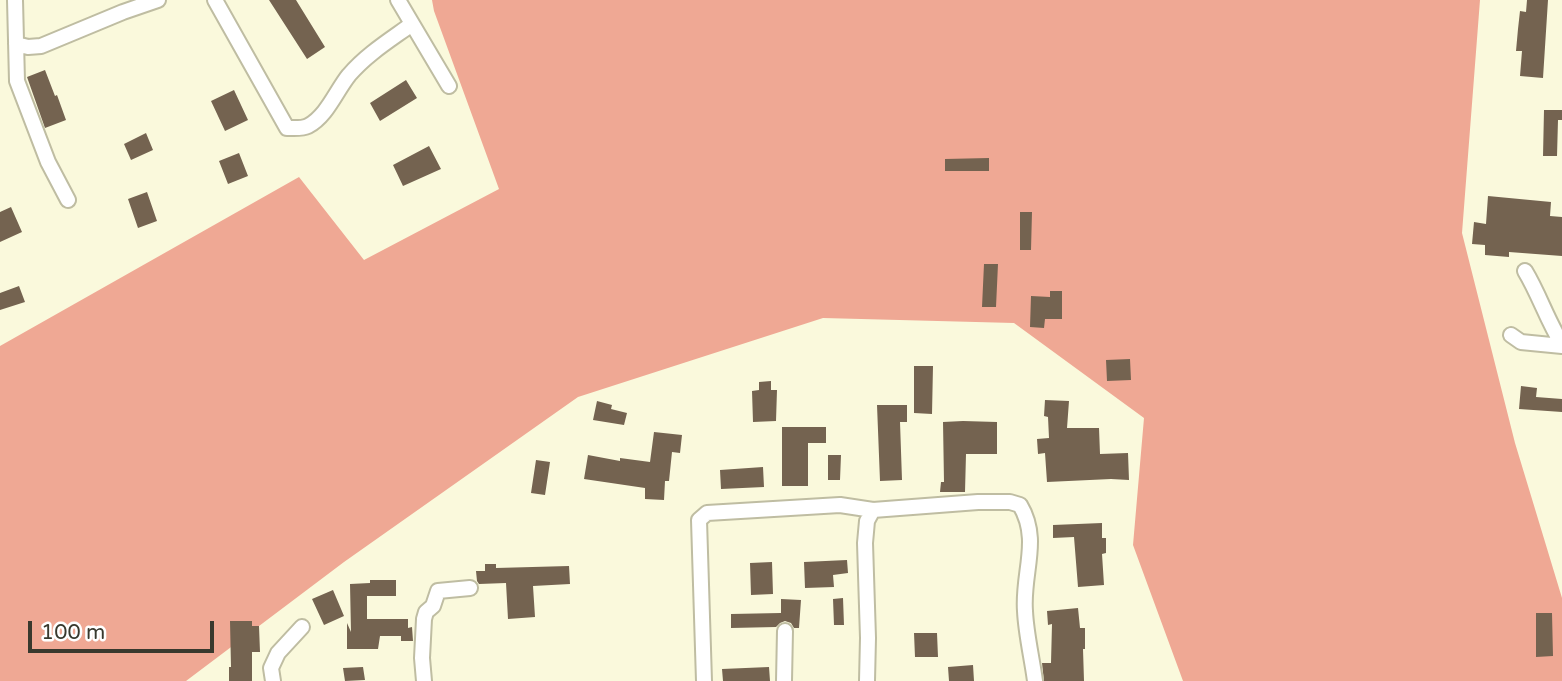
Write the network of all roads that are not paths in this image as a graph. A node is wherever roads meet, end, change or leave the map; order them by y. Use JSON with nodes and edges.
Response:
{"nodes":[{"id":1,"x":15,"y":0,"type":"edge"},
{"id":2,"x":158,"y":0,"type":"edge"},
{"id":3,"x":215,"y":0,"type":"edge"},
{"id":4,"x":398,"y":0,"type":"edge"},
{"id":5,"x":412,"y":24,"type":"junction"},
{"id":6,"x":16,"y":44,"type":"junction"},
{"id":7,"x":449,"y":86,"type":"dead end"},
{"id":8,"x":68,"y":200,"type":"dead end"},
{"id":9,"x":1525,"y":271,"type":"dead end"},
{"id":10,"x":1511,"y":335,"type":"dead end"},
{"id":11,"x":1562,"y":344,"type":"edge"},
{"id":12,"x":873,"y":510,"type":"junction"},
{"id":13,"x":470,"y":588,"type":"dead end"},
{"id":14,"x":302,"y":627,"type":"dead end"},
{"id":15,"x":785,"y":631,"type":"dead end"},
{"id":16,"x":273,"y":681,"type":"edge"},
{"id":17,"x":424,"y":681,"type":"edge"},
{"id":18,"x":704,"y":681,"type":"edge"},
{"id":19,"x":784,"y":681,"type":"edge"},
{"id":20,"x":867,"y":681,"type":"edge"},
{"id":21,"x":1035,"y":681,"type":"edge"}],
"edges":[{"from":1,"to":6,"type":"street"},
{"from":2,"to":6,"type":"street"},
{"from":3,"to":5,"type":"street"},
{"from":4,"to":5,"type":"street"},
{"from":5,"to":7,"type":"street"},
{"from":6,"to":8,"type":"street"},
{"from":9,"to":11,"type":"street"},
{"from":10,"to":11,"type":"street"},
{"from":12,"to":18,"type":"street"},
{"from":12,"to":20,"type":"street"},
{"from":12,"to":21,"type":"street"},
{"from":13,"to":17,"type":"street"},
{"from":14,"to":16,"type":"street"},
{"from":15,"to":19,"type":"street"}]}
